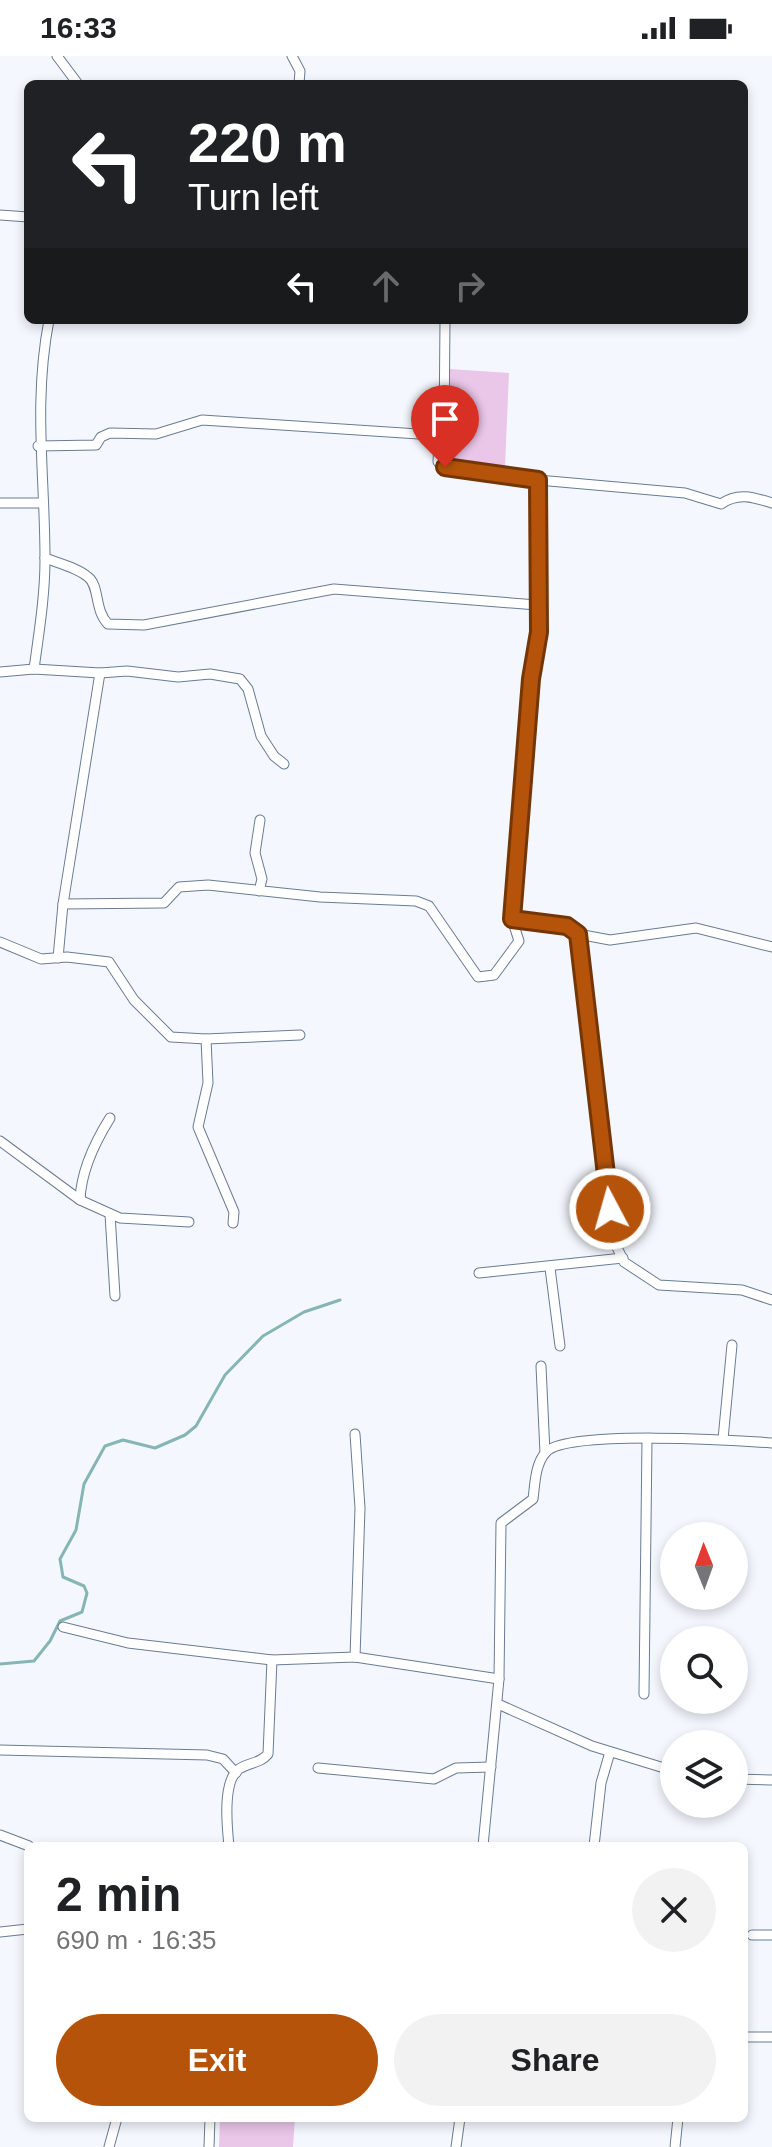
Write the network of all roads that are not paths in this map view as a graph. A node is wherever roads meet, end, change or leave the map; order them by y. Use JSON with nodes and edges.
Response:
{"nodes":[{"id":1,"x":57,"y":56,"type":"edge"},
{"id":2,"x":292,"y":56,"type":"edge"},
{"id":3,"x":75,"y":80,"type":"edge"},
{"id":4,"x":299,"y":80,"type":"edge"},
{"id":5,"x":0,"y":215,"type":"edge"},
{"id":6,"x":24,"y":217,"type":"edge"},
{"id":7,"x":48,"y":324,"type":"edge"},
{"id":8,"x":445,"y":324,"type":"edge"},
{"id":9,"x":439,"y":440,"type":"junction"},
{"id":10,"x":38,"y":446,"type":"junction"},
{"id":11,"x":538,"y":480,"type":"junction"},
{"id":12,"x":0,"y":503,"type":"edge"},
{"id":13,"x":43,"y":503,"type":"junction"},
{"id":14,"x":772,"y":503,"type":"edge"},
{"id":15,"x":45,"y":558,"type":"junction"},
{"id":16,"x":537,"y":605,"type":"junction"},
{"id":17,"x":34,"y":669,"type":"junction"},
{"id":18,"x":0,"y":672,"type":"edge"},
{"id":19,"x":100,"y":673,"type":"junction"},
{"id":20,"x":284,"y":764,"type":"dead end"},
{"id":21,"x":260,"y":820,"type":"dead end"},
{"id":22,"x":259,"y":891,"type":"junction"},
{"id":23,"x":63,"y":904,"type":"junction"},
{"id":24,"x":512,"y":919,"type":"junction"},
{"id":25,"x":578,"y":934,"type":"junction"},
{"id":26,"x":0,"y":942,"type":"edge"},
{"id":27,"x":772,"y":947,"type":"edge"},
{"id":28,"x":58,"y":958,"type":"junction"},
{"id":29,"x":300,"y":1035,"type":"dead end"},
{"id":30,"x":206,"y":1039,"type":"junction"},
{"id":31,"x":110,"y":1118,"type":"dead end"},
{"id":32,"x":0,"y":1141,"type":"edge"},
{"id":33,"x":80,"y":1200,"type":"junction"},
{"id":34,"x":110,"y":1214,"type":"junction"},
{"id":35,"x":189,"y":1222,"type":"dead end"},
{"id":36,"x":233,"y":1223,"type":"dead end"},
{"id":37,"x":623,"y":1258,"type":"junction"},
{"id":38,"x":550,"y":1268,"type":"junction"},
{"id":39,"x":479,"y":1273,"type":"dead end"},
{"id":40,"x":115,"y":1296,"type":"dead end"},
{"id":41,"x":772,"y":1300,"type":"edge"},
{"id":42,"x":732,"y":1345,"type":"dead end"},
{"id":43,"x":560,"y":1346,"type":"dead end"},
{"id":44,"x":541,"y":1366,"type":"dead end"},
{"id":45,"x":355,"y":1434,"type":"dead end"},
{"id":46,"x":723,"y":1439,"type":"junction"},
{"id":47,"x":647,"y":1440,"type":"junction"},
{"id":48,"x":772,"y":1443,"type":"edge"},
{"id":49,"x":545,"y":1453,"type":"junction"},
{"id":50,"x":63,"y":1627,"type":"dead end"},
{"id":51,"x":355,"y":1657,"type":"junction"},
{"id":52,"x":272,"y":1660,"type":"junction"},
{"id":53,"x":499,"y":1679,"type":"junction"},
{"id":54,"x":644,"y":1694,"type":"dead end"},
{"id":55,"x":498,"y":1704,"type":"junction"},
{"id":56,"x":0,"y":1750,"type":"edge"},
{"id":57,"x":610,"y":1752,"type":"junction"},
{"id":58,"x":491,"y":1767,"type":"junction"},
{"id":59,"x":660,"y":1767,"type":"edge"},
{"id":60,"x":318,"y":1768,"type":"dead end"},
{"id":61,"x":236,"y":1773,"type":"junction"},
{"id":62,"x":748,"y":1779,"type":"edge"},
{"id":63,"x":772,"y":1780,"type":"edge"},
{"id":64,"x":0,"y":1835,"type":"edge"},
{"id":65,"x":229,"y":1842,"type":"edge"},
{"id":66,"x":483,"y":1842,"type":"edge"},
{"id":67,"x":594,"y":1842,"type":"edge"},
{"id":68,"x":24,"y":1844,"type":"edge"},
{"id":69,"x":24,"y":1929,"type":"edge"},
{"id":70,"x":0,"y":1932,"type":"edge"},
{"id":71,"x":752,"y":1935,"type":"dead end"},
{"id":72,"x":772,"y":1935,"type":"edge"},
{"id":73,"x":748,"y":2037,"type":"edge"},
{"id":74,"x":772,"y":2037,"type":"edge"},
{"id":75,"x":116,"y":2122,"type":"edge"},
{"id":76,"x":210,"y":2122,"type":"edge"},
{"id":77,"x":459,"y":2122,"type":"edge"},
{"id":78,"x":678,"y":2122,"type":"edge"},
{"id":79,"x":109,"y":2147,"type":"edge"},
{"id":80,"x":209,"y":2147,"type":"edge"},
{"id":81,"x":456,"y":2147,"type":"edge"},
{"id":82,"x":675,"y":2147,"type":"edge"}],
"edges":[{"from":1,"to":3,"type":"street"},
{"from":2,"to":4,"type":"street"},
{"from":5,"to":6,"type":"street"},
{"from":7,"to":10,"type":"street"},
{"from":8,"to":9,"type":"street"},
{"from":9,"to":10,"type":"street"},
{"from":9,"to":11,"type":"street"},
{"from":10,"to":13,"type":"street"},
{"from":11,"to":14,"type":"street"},
{"from":11,"to":16,"type":"street"},
{"from":12,"to":13,"type":"street"},
{"from":13,"to":15,"type":"street"},
{"from":15,"to":16,"type":"street"},
{"from":15,"to":17,"type":"street"},
{"from":16,"to":24,"type":"street"},
{"from":17,"to":18,"type":"street"},
{"from":17,"to":19,"type":"street"},
{"from":19,"to":20,"type":"street"},
{"from":19,"to":23,"type":"street"},
{"from":21,"to":22,"type":"street"},
{"from":22,"to":23,"type":"street"},
{"from":22,"to":24,"type":"street"},
{"from":23,"to":28,"type":"street"},
{"from":24,"to":25,"type":"street"},
{"from":25,"to":27,"type":"street"},
{"from":25,"to":37,"type":"street"},
{"from":26,"to":28,"type":"street"},
{"from":28,"to":30,"type":"street"},
{"from":29,"to":30,"type":"street"},
{"from":30,"to":36,"type":"street"},
{"from":31,"to":33,"type":"street"},
{"from":32,"to":33,"type":"street"},
{"from":33,"to":34,"type":"street"},
{"from":34,"to":35,"type":"street"},
{"from":34,"to":40,"type":"street"},
{"from":37,"to":38,"type":"street"},
{"from":37,"to":41,"type":"street"},
{"from":38,"to":39,"type":"street"},
{"from":38,"to":43,"type":"street"},
{"from":42,"to":46,"type":"street"},
{"from":44,"to":49,"type":"street"},
{"from":45,"to":51,"type":"street"},
{"from":46,"to":47,"type":"street"},
{"from":46,"to":48,"type":"street"},
{"from":47,"to":49,"type":"street"},
{"from":47,"to":54,"type":"street"},
{"from":49,"to":53,"type":"street"},
{"from":50,"to":52,"type":"street"},
{"from":51,"to":52,"type":"street"},
{"from":51,"to":53,"type":"street"},
{"from":52,"to":61,"type":"street"},
{"from":53,"to":55,"type":"street"},
{"from":55,"to":57,"type":"street"},
{"from":55,"to":58,"type":"street"},
{"from":56,"to":61,"type":"street"},
{"from":57,"to":59,"type":"street"},
{"from":57,"to":67,"type":"street"},
{"from":58,"to":60,"type":"street"},
{"from":58,"to":66,"type":"street"},
{"from":61,"to":65,"type":"street"},
{"from":62,"to":63,"type":"street"},
{"from":64,"to":68,"type":"street"},
{"from":69,"to":70,"type":"street"},
{"from":71,"to":72,"type":"street"},
{"from":73,"to":74,"type":"street"},
{"from":75,"to":79,"type":"street"},
{"from":76,"to":80,"type":"street"},
{"from":77,"to":81,"type":"street"},
{"from":78,"to":82,"type":"street"}]}
